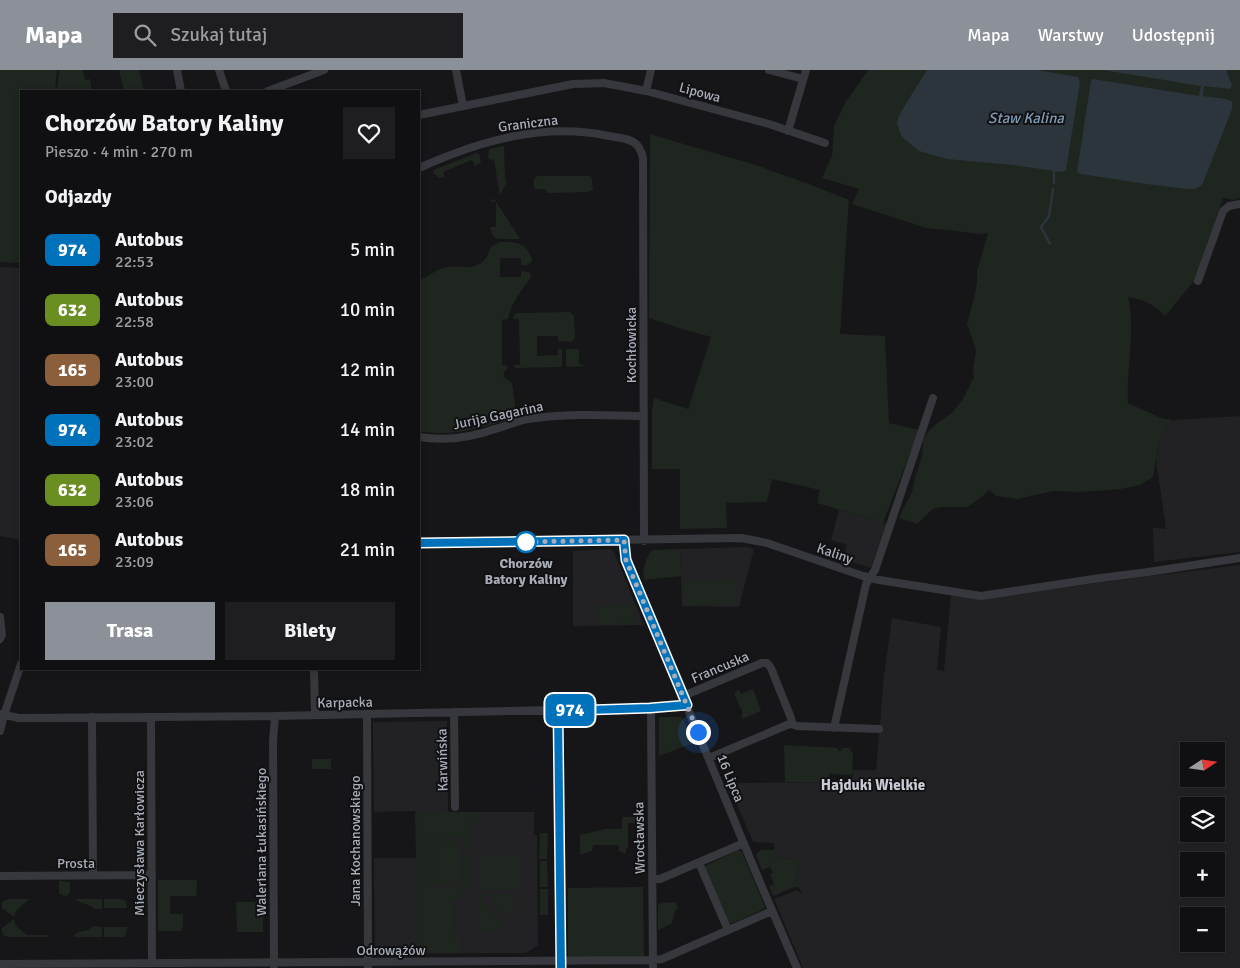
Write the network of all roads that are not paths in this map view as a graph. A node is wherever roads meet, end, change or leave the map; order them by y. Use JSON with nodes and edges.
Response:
{"nodes":[{"id":1,"x":177,"y":70,"type":"edge"},
{"id":2,"x":219,"y":70,"type":"edge"},
{"id":3,"x":324,"y":70,"type":"edge"},
{"id":4,"x":456,"y":70,"type":"edge"},
{"id":5,"x":650,"y":70,"type":"edge"},
{"id":6,"x":769,"y":70,"type":"edge"},
{"id":7,"x":806,"y":70,"type":"edge"},
{"id":8,"x":804,"y":79,"type":"junction"},
{"id":9,"x":181,"y":90,"type":"edge"},
{"id":10,"x":226,"y":90,"type":"edge"},
{"id":11,"x":271,"y":90,"type":"edge"},
{"id":12,"x":646,"y":91,"type":"junction"},
{"id":13,"x":463,"y":106,"type":"junction"},
{"id":14,"x":420,"y":115,"type":"edge"},
{"id":15,"x":788,"y":131,"type":"junction"},
{"id":16,"x":825,"y":143,"type":"dead end"},
{"id":17,"x":642,"y":149,"type":"joint"},
{"id":18,"x":420,"y":168,"type":"edge"},
{"id":19,"x":1240,"y":204,"type":"edge"},
{"id":20,"x":1198,"y":281,"type":"dead end"},
{"id":21,"x":933,"y":398,"type":"dead end"},
{"id":22,"x":643,"y":416,"type":"junction"},
{"id":23,"x":420,"y":437,"type":"edge"},
{"id":24,"x":624,"y":540,"type":"junction"},
{"id":25,"x":644,"y":540,"type":"junction"},
{"id":26,"x":420,"y":543,"type":"edge"},
{"id":27,"x":1240,"y":558,"type":"edge"},
{"id":28,"x":871,"y":578,"type":"junction"},
{"id":29,"x":0,"y":618,"type":"edge"},
{"id":30,"x":0,"y":639,"type":"edge"},
{"id":31,"x":20,"y":667,"type":"edge"},
{"id":32,"x":314,"y":670,"type":"edge"},
{"id":33,"x":683,"y":696,"type":"junction"},
{"id":34,"x":687,"y":705,"type":"junction"},
{"id":35,"x":650,"y":708,"type":"junction"},
{"id":36,"x":558,"y":711,"type":"junction"},
{"id":37,"x":454,"y":712,"type":"junction"},
{"id":38,"x":367,"y":714,"type":"junction"},
{"id":39,"x":2,"y":715,"type":"edge"},
{"id":40,"x":314,"y":715,"type":"junction"},
{"id":41,"x":275,"y":716,"type":"junction"},
{"id":42,"x":92,"y":717,"type":"junction"},
{"id":43,"x":151,"y":717,"type":"junction"},
{"id":44,"x":792,"y":724,"type":"junction"},
{"id":45,"x":834,"y":728,"type":"junction"},
{"id":46,"x":879,"y":729,"type":"dead end"},
{"id":47,"x":0,"y":731,"type":"edge"},
{"id":48,"x":709,"y":758,"type":"junction"},
{"id":49,"x":455,"y":807,"type":"dead end"},
{"id":50,"x":744,"y":843,"type":"junction"},
{"id":51,"x":699,"y":863,"type":"junction"},
{"id":52,"x":93,"y":875,"type":"junction"},
{"id":53,"x":152,"y":875,"type":"junction"},
{"id":54,"x":0,"y":876,"type":"edge"},
{"id":55,"x":652,"y":879,"type":"junction"},
{"id":56,"x":772,"y":911,"type":"junction"},
{"id":57,"x":728,"y":930,"type":"junction"},
{"id":58,"x":0,"y":964,"type":"edge"},
{"id":59,"x":653,"y":964,"type":"edge"},
{"id":60,"x":368,"y":965,"type":"edge"},
{"id":61,"x":432,"y":965,"type":"edge"},
{"id":62,"x":561,"y":965,"type":"edge"},
{"id":63,"x":152,"y":966,"type":"edge"},
{"id":64,"x":274,"y":966,"type":"edge"},
{"id":65,"x":797,"y":968,"type":"edge"}],
"edges":[{"from":1,"to":9,"type":"street"},
{"from":2,"to":10,"type":"street"},
{"from":3,"to":11,"type":"street"},
{"from":4,"to":13,"type":"street"},
{"from":5,"to":12,"type":"street"},
{"from":6,"to":8,"type":"street"},
{"from":7,"to":8,"type":"street"},
{"from":8,"to":15,"type":"street"},
{"from":12,"to":13,"type":"street","name":"Lipowa"},
{"from":12,"to":15,"type":"street","name":"Lipowa"},
{"from":13,"to":14,"type":"street","name":"Lipowa"},
{"from":15,"to":16,"type":"street","name":"Lipowa"},
{"from":17,"to":18,"type":"street","name":"Graniczna"},
{"from":17,"to":22,"type":"street","name":"Kochłowicka"},
{"from":19,"to":20,"type":"street"},
{"from":21,"to":28,"type":"street"},
{"from":22,"to":23,"type":"street","name":"Jurija Gagarina"},
{"from":22,"to":25,"type":"street","name":"Kochłowicka"},
{"from":24,"to":25,"type":"street","name":"Kaliny"},
{"from":24,"to":26,"type":"street","name":"Kaliny"},
{"from":24,"to":33,"type":"street","name":"16 Lipca"},
{"from":25,"to":28,"type":"street","name":"Kaliny"},
{"from":27,"to":28,"type":"street","name":"Kaliny"},
{"from":28,"to":45,"type":"street"},
{"from":29,"to":30,"type":"street"},
{"from":31,"to":39,"type":"street"},
{"from":32,"to":40,"type":"street"},
{"from":33,"to":34,"type":"street","name":"16 Lipca"},
{"from":33,"to":44,"type":"street","name":"Francuska"},
{"from":34,"to":35,"type":"street","name":"Karpacka"},
{"from":34,"to":48,"type":"street","name":"16 Lipca"},
{"from":35,"to":36,"type":"street","name":"Karpacka"},
{"from":35,"to":55,"type":"street","name":"Wrocławska"},
{"from":36,"to":37,"type":"street","name":"Karpacka"},
{"from":36,"to":62,"type":"street"},
{"from":37,"to":38,"type":"street","name":"Karpacka"},
{"from":37,"to":49,"type":"street","name":"Karwińska"},
{"from":38,"to":40,"type":"street","name":"Karpacka"},
{"from":38,"to":60,"type":"street","name":"Jana Kochanowskiego"},
{"from":39,"to":42,"type":"street","name":"Karpacka"},
{"from":39,"to":47,"type":"street"},
{"from":40,"to":41,"type":"street","name":"Karpacka"},
{"from":41,"to":43,"type":"street","name":"Karpacka"},
{"from":41,"to":64,"type":"street","name":"Waleriana Łukasińskiego"},
{"from":42,"to":43,"type":"street","name":"Karpacka"},
{"from":42,"to":52,"type":"street"},
{"from":43,"to":53,"type":"street","name":"Mieczysława Karłowicza"},
{"from":44,"to":45,"type":"street"},
{"from":44,"to":48,"type":"street"},
{"from":45,"to":46,"type":"street"},
{"from":48,"to":50,"type":"street","name":"16 Lipca"},
{"from":50,"to":51,"type":"street"},
{"from":50,"to":56,"type":"street","name":"16 Lipca"},
{"from":51,"to":55,"type":"street"},
{"from":51,"to":57,"type":"street"},
{"from":52,"to":53,"type":"street","name":"Prosta"},
{"from":52,"to":54,"type":"street","name":"Prosta"},
{"from":53,"to":63,"type":"street","name":"Mieczysława Karłowicza"},
{"from":55,"to":59,"type":"street","name":"Wrocławska"},
{"from":56,"to":57,"type":"street","name":"Odrowążów"},
{"from":56,"to":65,"type":"street","name":"16 Lipca"},
{"from":57,"to":59,"type":"street","name":"Odrowążów"},
{"from":58,"to":63,"type":"street","name":"Odrowążów"},
{"from":59,"to":62,"type":"street","name":"Odrowążów"},
{"from":60,"to":61,"type":"street","name":"Odrowążów"},
{"from":60,"to":64,"type":"street","name":"Odrowążów"},
{"from":61,"to":62,"type":"street","name":"Odrowążów"},
{"from":63,"to":64,"type":"street","name":"Odrowążów"}]}
